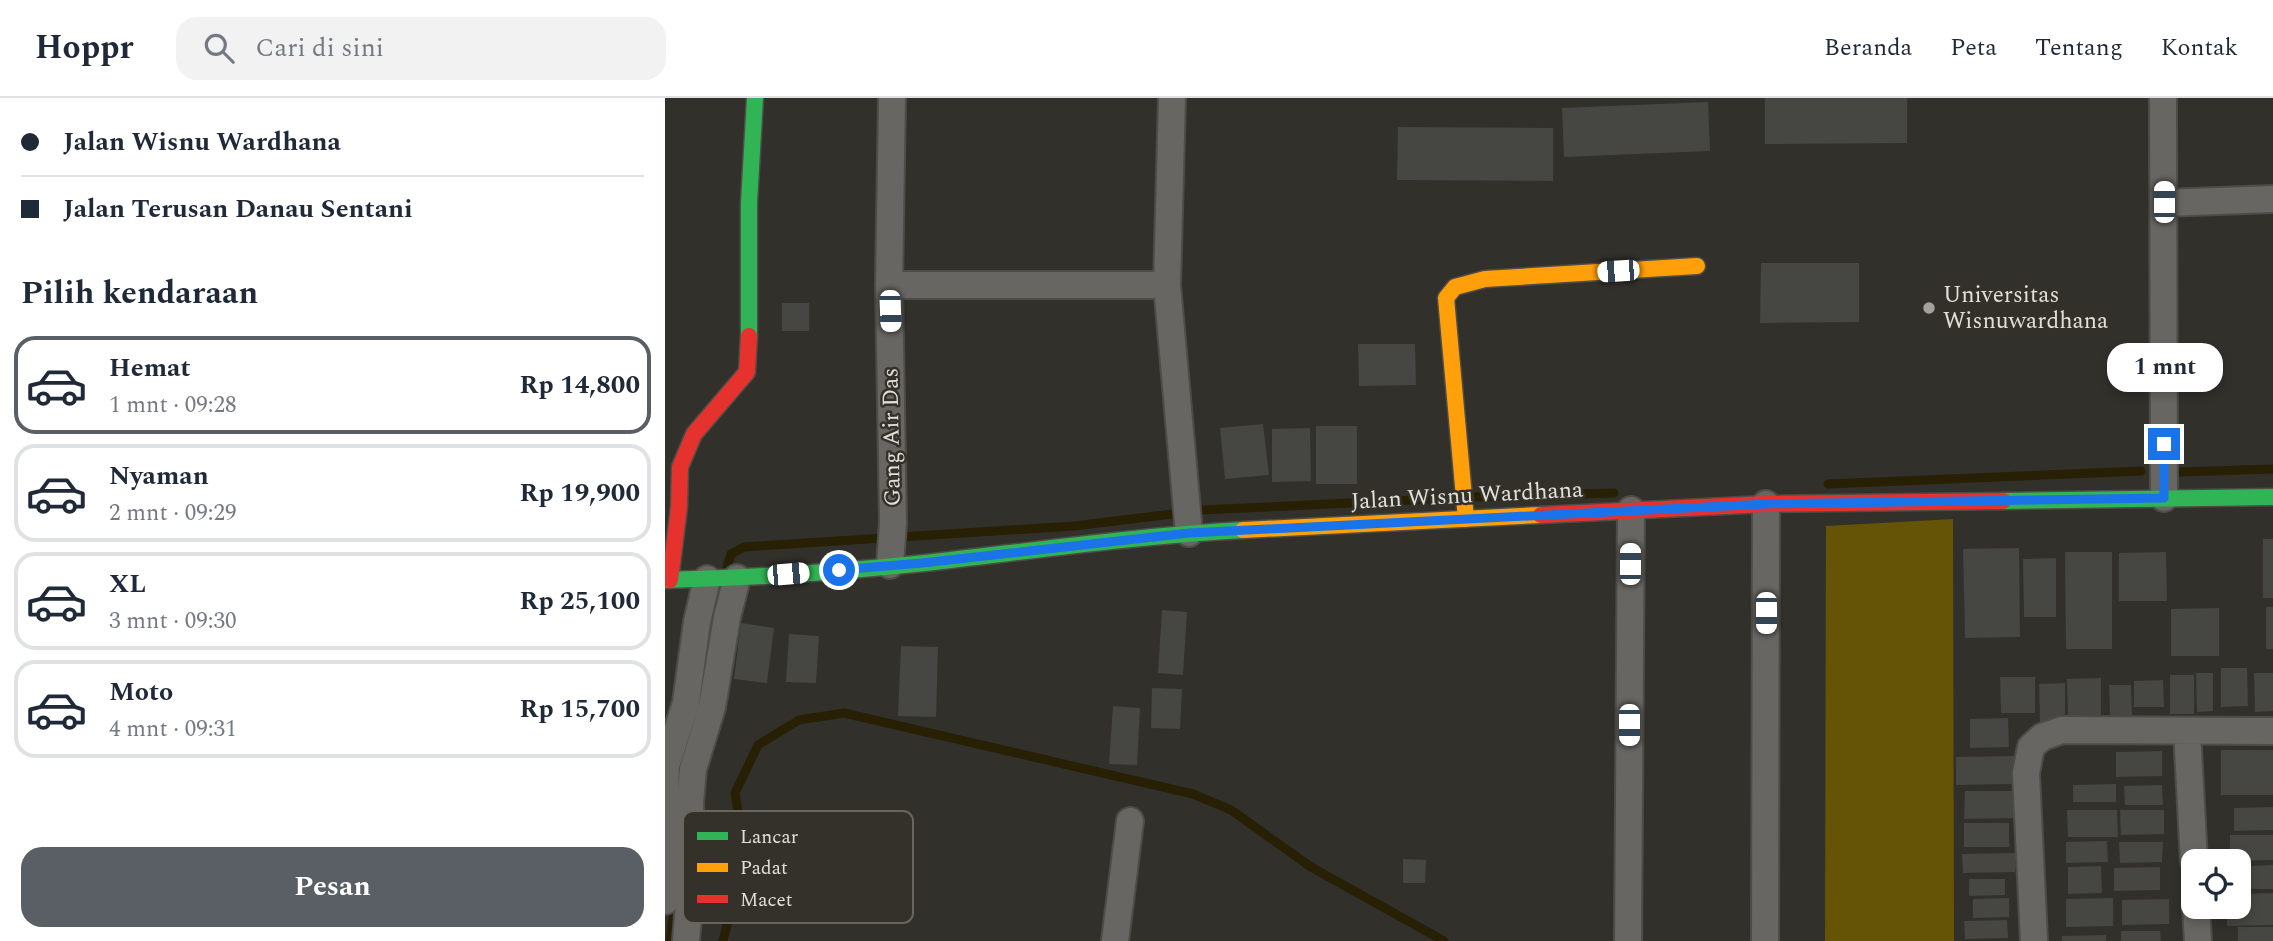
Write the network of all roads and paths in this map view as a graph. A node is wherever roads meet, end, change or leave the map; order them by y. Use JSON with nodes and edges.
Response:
{"nodes":[{"id":1,"x":755,"y":98,"type":"edge"},
{"id":2,"x":892,"y":98,"type":"edge"},
{"id":3,"x":1172,"y":98,"type":"edge"},
{"id":4,"x":2164,"y":98,"type":"edge"},
{"id":5,"x":2273,"y":199,"type":"edge"},
{"id":6,"x":2164,"y":202,"type":"junction"},
{"id":7,"x":1697,"y":266,"type":"dead end"},
{"id":8,"x":889,"y":285,"type":"junction"},
{"id":9,"x":1167,"y":285,"type":"junction"},
{"id":10,"x":2273,"y":497,"type":"edge"},
{"id":11,"x":2164,"y":498,"type":"junction"},
{"id":12,"x":1464,"y":504,"type":"junction"},
{"id":13,"x":1766,"y":504,"type":"junction"},
{"id":14,"x":1631,"y":510,"type":"junction"},
{"id":15,"x":1189,"y":533,"type":"junction"},
{"id":16,"x":892,"y":545,"type":"junction"},
{"id":17,"x":723,"y":579,"type":"junction"},
{"id":18,"x":667,"y":580,"type":"edge"},
{"id":19,"x":699,"y":705,"type":"junction"},
{"id":20,"x":2187,"y":731,"type":"junction"},
{"id":21,"x":2273,"y":732,"type":"edge"},
{"id":22,"x":690,"y":811,"type":"edge"},
{"id":23,"x":1130,"y":821,"type":"dead end"},
{"id":24,"x":2193,"y":849,"type":"edge"},
{"id":25,"x":665,"y":901,"type":"edge"},
{"id":26,"x":2197,"y":919,"type":"edge"},
{"id":27,"x":687,"y":923,"type":"edge"},
{"id":28,"x":686,"y":941,"type":"edge"},
{"id":29,"x":1115,"y":941,"type":"edge"},
{"id":30,"x":1628,"y":941,"type":"edge"},
{"id":31,"x":1765,"y":941,"type":"edge"},
{"id":32,"x":2033,"y":941,"type":"edge"},
{"id":33,"x":2198,"y":941,"type":"edge"}],
"edges":[{"from":1,"to":18,"type":"street"},
{"from":2,"to":8,"type":"street","name":"Gang Air Das"},
{"from":3,"to":9,"type":"street"},
{"from":4,"to":6,"type":"street"},
{"from":5,"to":6,"type":"street"},
{"from":6,"to":11,"type":"street"},
{"from":7,"to":12,"type":"street"},
{"from":8,"to":9,"type":"street"},
{"from":8,"to":16,"type":"street","name":"Gang Air Das"},
{"from":9,"to":15,"type":"street"},
{"from":10,"to":11,"type":"street","name":"Jalan Wisnu Wardhana"},
{"from":11,"to":13,"type":"street","name":"Jalan Wisnu Wardhana"},
{"from":12,"to":14,"type":"street","name":"Jalan Wisnu Wardhana"},
{"from":12,"to":15,"type":"street","name":"Jalan Wisnu Wardhana"},
{"from":13,"to":14,"type":"street","name":"Jalan Wisnu Wardhana"},
{"from":13,"to":31,"type":"street"},
{"from":14,"to":30,"type":"street"},
{"from":15,"to":16,"type":"street","name":"Jalan Wisnu Wardhana"},
{"from":16,"to":17,"type":"street","name":"Jalan Wisnu Wardhana"},
{"from":17,"to":18,"type":"street","name":"Jalan Wisnu Wardhana"},
{"from":17,"to":19,"type":"street"},
{"from":19,"to":22,"type":"street"},
{"from":19,"to":25,"type":"street"},
{"from":20,"to":21,"type":"street"},
{"from":20,"to":24,"type":"street"},
{"from":20,"to":32,"type":"street"},
{"from":23,"to":29,"type":"street"},
{"from":26,"to":33,"type":"street"},
{"from":27,"to":28,"type":"street"}]}
